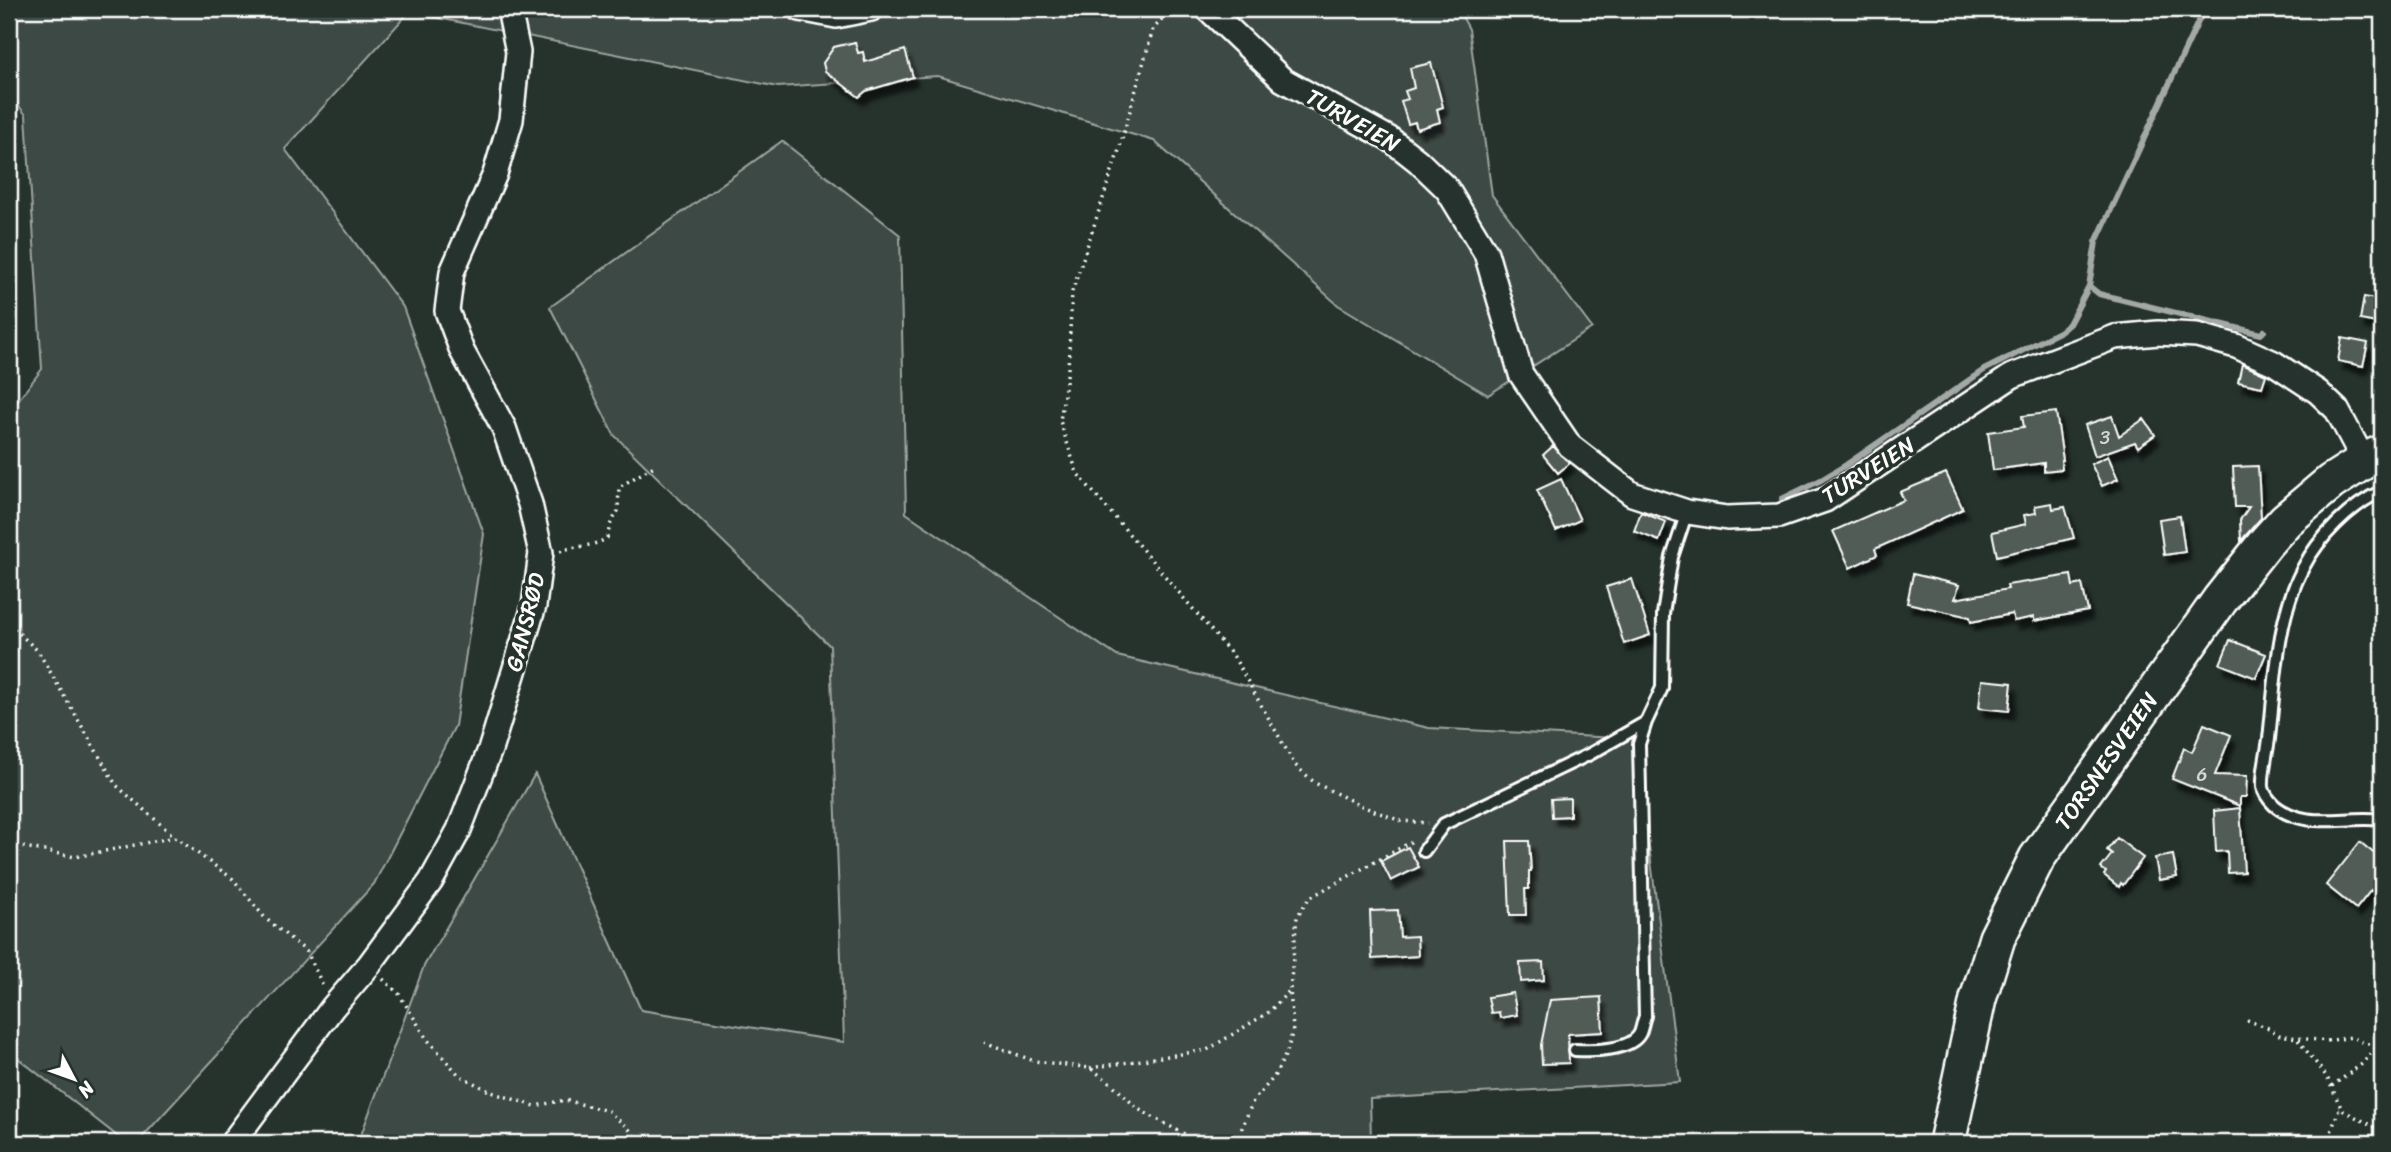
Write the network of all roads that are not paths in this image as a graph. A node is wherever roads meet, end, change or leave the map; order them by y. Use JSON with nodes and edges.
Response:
{"nodes":[{"id":1,"x":509,"y":9,"type":"edge"},
{"id":2,"x":800,"y":9,"type":"edge"},
{"id":3,"x":870,"y":9,"type":"edge"},
{"id":4,"x":1208,"y":9,"type":"edge"},
{"id":5,"x":2373,"y":457,"type":"edge"},
{"id":6,"x":2382,"y":491,"type":"edge"},
{"id":7,"x":1687,"y":512,"type":"junction"},
{"id":8,"x":1646,"y":723,"type":"junction"},
{"id":9,"x":2382,"y":820,"type":"edge"},
{"id":10,"x":1424,"y":851,"type":"dead end"},
{"id":11,"x":1575,"y":1050,"type":"dead end"},
{"id":12,"x":232,"y":1143,"type":"edge"},
{"id":13,"x":1947,"y":1143,"type":"edge"}],
"edges":[{"from":1,"to":12,"type":"street","name":"GANSRØD"},
{"from":2,"to":3,"type":"street"},
{"from":4,"to":7,"type":"street","name":"TURVEIEN"},
{"from":5,"to":7,"type":"street","name":"TURVEIEN"},
{"from":5,"to":13,"type":"main road","name":"TORSNESVEIEN"},
{"from":6,"to":9,"type":"lane"},
{"from":7,"to":8,"type":"lane"},
{"from":8,"to":10,"type":"lane"},
{"from":8,"to":11,"type":"lane"}]}
